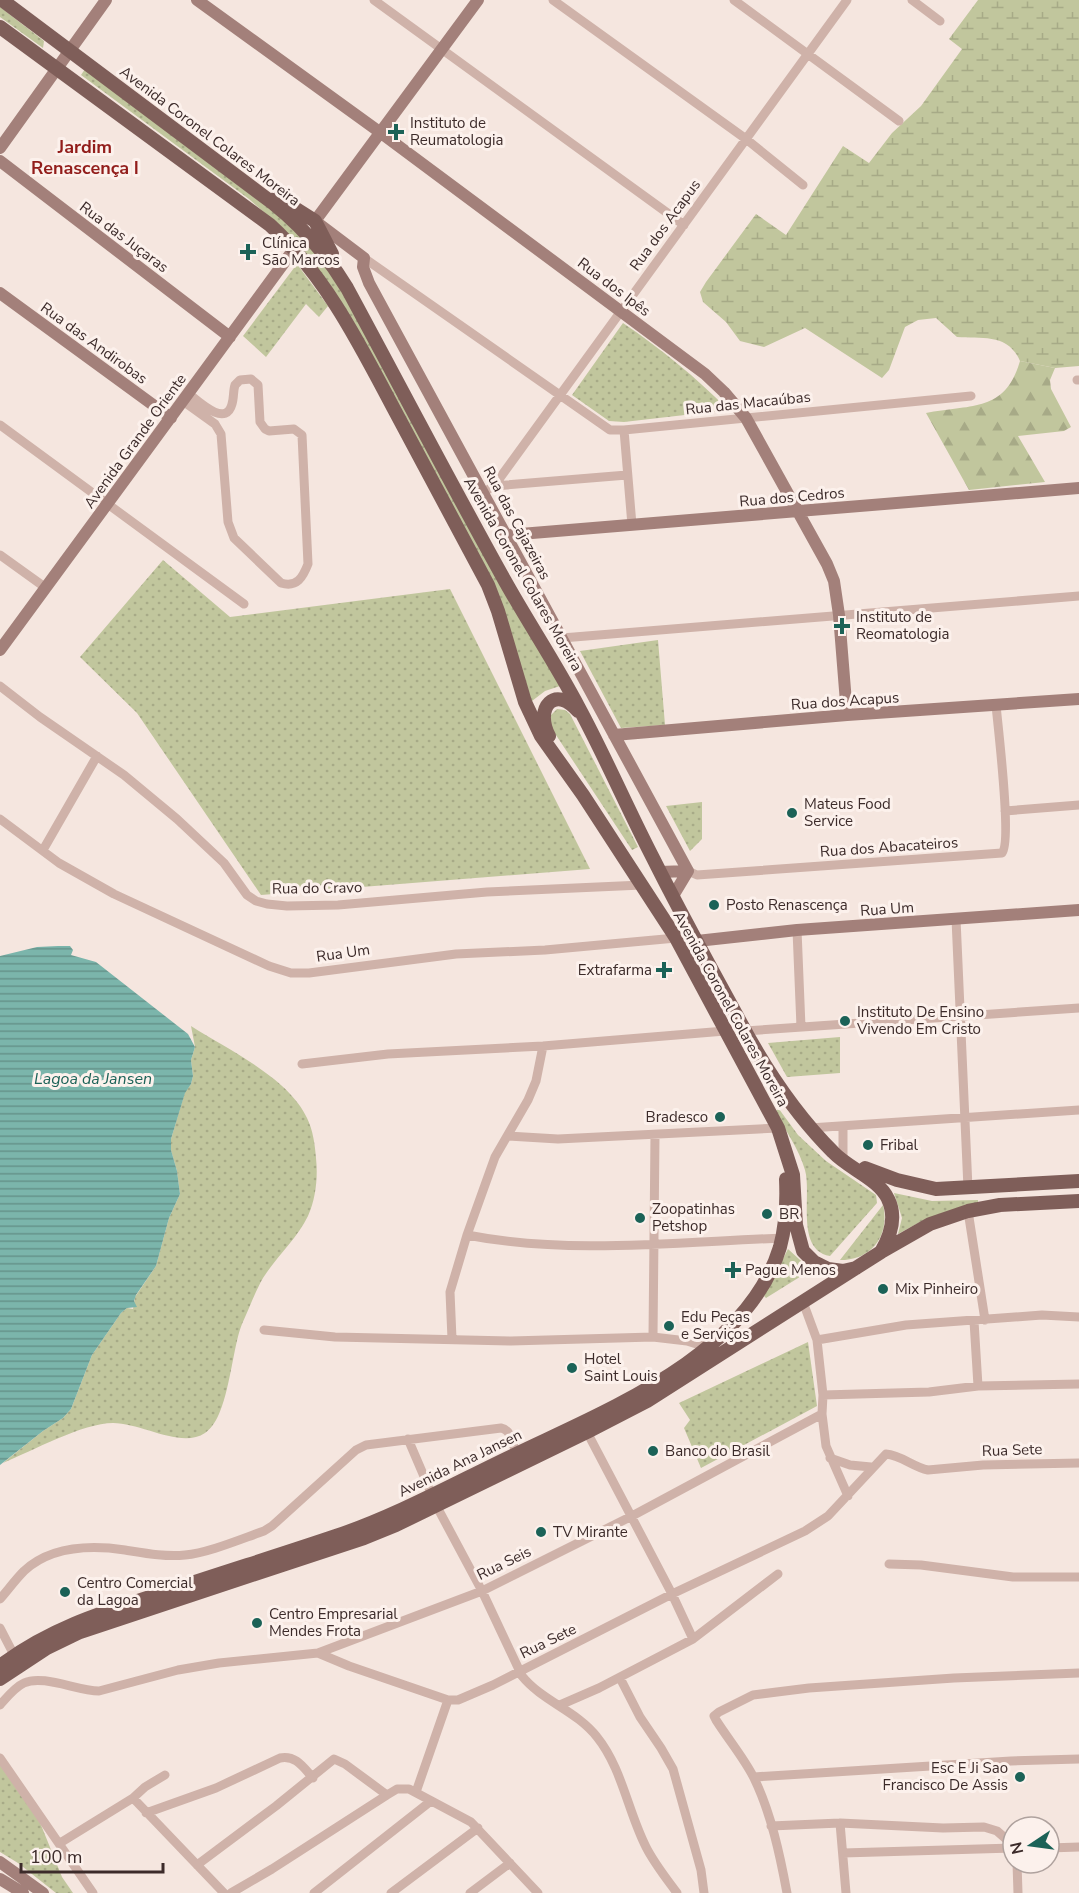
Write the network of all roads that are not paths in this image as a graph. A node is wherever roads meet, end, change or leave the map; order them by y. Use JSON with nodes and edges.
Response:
{"nodes":[{"id":1,"x":2,"y":0,"type":"edge"},
{"id":2,"x":106,"y":0,"type":"edge"},
{"id":3,"x":197,"y":0,"type":"edge"},
{"id":4,"x":374,"y":0,"type":"edge"},
{"id":5,"x":478,"y":0,"type":"edge"},
{"id":6,"x":553,"y":0,"type":"edge"},
{"id":7,"x":734,"y":0,"type":"edge"},
{"id":8,"x":847,"y":0,"type":"edge"},
{"id":9,"x":912,"y":0,"type":"edge"},
{"id":10,"x":940,"y":21,"type":"dead end"},
{"id":11,"x":0,"y":27,"type":"edge"},
{"id":12,"x":442,"y":49,"type":"junction"},
{"id":13,"x":70,"y":51,"type":"junction"},
{"id":14,"x":808,"y":54,"type":"junction"},
{"id":15,"x":57,"y":69,"type":"junction"},
{"id":16,"x":899,"y":121,"type":"dead end"},
{"id":17,"x":381,"y":133,"type":"junction"},
{"id":18,"x":746,"y":140,"type":"junction"},
{"id":19,"x":0,"y":148,"type":"edge"},
{"id":20,"x":0,"y":161,"type":"edge"},
{"id":21,"x":803,"y":185,"type":"dead end"},
{"id":22,"x":253,"y":187,"type":"junction"},
{"id":23,"x":315,"y":221,"type":"junction"},
{"id":24,"x":684,"y":225,"type":"junction"},
{"id":25,"x":294,"y":249,"type":"junction"},
{"id":26,"x":364,"y":258,"type":"junction"},
{"id":27,"x":347,"y":288,"type":"junction"},
{"id":28,"x":0,"y":293,"type":"edge"},
{"id":29,"x":621,"y":311,"type":"junction"},
{"id":30,"x":230,"y":337,"type":"junction"},
{"id":31,"x":560,"y":395,"type":"junction"},
{"id":32,"x":971,"y":396,"type":"dead end"},
{"id":33,"x":186,"y":397,"type":"junction"},
{"id":34,"x":171,"y":418,"type":"junction"},
{"id":35,"x":746,"y":418,"type":"junction"},
{"id":36,"x":0,"y":425,"type":"edge"},
{"id":37,"x":624,"y":430,"type":"junction"},
{"id":38,"x":627,"y":475,"type":"junction"},
{"id":39,"x":1079,"y":488,"type":"edge"},
{"id":40,"x":489,"y":489,"type":"junction"},
{"id":41,"x":108,"y":504,"type":"junction"},
{"id":42,"x":798,"y":511,"type":"junction"},
{"id":43,"x":632,"y":525,"type":"junction"},
{"id":44,"x":507,"y":535,"type":"junction"},
{"id":45,"x":0,"y":555,"type":"edge"},
{"id":46,"x":46,"y":588,"type":"junction"},
{"id":47,"x":1079,"y":596,"type":"edge"},
{"id":48,"x":244,"y":604,"type":"dead end"},
{"id":49,"x":839,"y":615,"type":"junction"},
{"id":50,"x":562,"y":638,"type":"junction"},
{"id":51,"x":0,"y":650,"type":"edge"},
{"id":52,"x":0,"y":686,"type":"edge"},
{"id":53,"x":1079,"y":699,"type":"edge"},
{"id":54,"x":996,"y":705,"type":"junction"},
{"id":55,"x":847,"y":715,"type":"junction"},
{"id":56,"x":585,"y":720,"type":"junction"},
{"id":57,"x":614,"y":735,"type":"junction"},
{"id":58,"x":97,"y":756,"type":"junction"},
{"id":59,"x":583,"y":795,"type":"junction"},
{"id":60,"x":1079,"y":805,"type":"edge"},
{"id":61,"x":1005,"y":811,"type":"junction"},
{"id":62,"x":0,"y":819,"type":"edge"},
{"id":63,"x":43,"y":850,"type":"junction"},
{"id":64,"x":660,"y":872,"type":"junction"},
{"id":65,"x":688,"y":872,"type":"junction"},
{"id":66,"x":642,"y":885,"type":"junction"},
{"id":67,"x":673,"y":896,"type":"junction"},
{"id":68,"x":1079,"y":910,"type":"edge"},
{"id":69,"x":956,"y":919,"type":"junction"},
{"id":70,"x":797,"y":930,"type":"junction"},
{"id":71,"x":676,"y":938,"type":"junction"},
{"id":72,"x":697,"y":940,"type":"junction"},
{"id":73,"x":1079,"y":1008,"type":"edge"},
{"id":74,"x":960,"y":1017,"type":"junction"},
{"id":75,"x":801,"y":1027,"type":"junction"},
{"id":76,"x":725,"y":1031,"type":"junction"},
{"id":77,"x":745,"y":1031,"type":"junction"},
{"id":78,"x":543,"y":1046,"type":"junction"},
{"id":79,"x":302,"y":1064,"type":"dead end"},
{"id":80,"x":1079,"y":1110,"type":"edge"},
{"id":81,"x":965,"y":1119,"type":"junction"},
{"id":82,"x":843,"y":1127,"type":"junction"},
{"id":83,"x":810,"y":1128,"type":"junction"},
{"id":84,"x":655,"y":1135,"type":"junction"},
{"id":85,"x":780,"y":1135,"type":"junction"},
{"id":86,"x":507,"y":1136,"type":"junction"},
{"id":87,"x":843,"y":1156,"type":"junction"},
{"id":88,"x":1079,"y":1182,"type":"edge"},
{"id":89,"x":968,"y":1188,"type":"junction"},
{"id":90,"x":1079,"y":1201,"type":"edge"},
{"id":91,"x":968,"y":1211,"type":"junction"},
{"id":92,"x":467,"y":1235,"type":"junction"},
{"id":93,"x":782,"y":1238,"type":"junction"},
{"id":94,"x":655,"y":1243,"type":"junction"},
{"id":95,"x":881,"y":1252,"type":"junction"},
{"id":96,"x":856,"y":1268,"type":"junction"},
{"id":97,"x":803,"y":1302,"type":"junction"},
{"id":98,"x":1079,"y":1317,"type":"edge"},
{"id":99,"x":985,"y":1320,"type":"junction"},
{"id":100,"x":974,"y":1321,"type":"junction"},
{"id":101,"x":264,"y":1330,"type":"dead end"},
{"id":102,"x":653,"y":1337,"type":"junction"},
{"id":103,"x":452,"y":1338,"type":"junction"},
{"id":104,"x":818,"y":1340,"type":"junction"},
{"id":105,"x":706,"y":1347,"type":"junction"},
{"id":106,"x":1079,"y":1384,"type":"edge"},
{"id":107,"x":978,"y":1386,"type":"junction"},
{"id":108,"x":823,"y":1395,"type":"junction"},
{"id":109,"x":822,"y":1414,"type":"junction"},
{"id":110,"x":587,"y":1432,"type":"junction"},
{"id":111,"x":408,"y":1439,"type":"junction"},
{"id":112,"x":516,"y":1454,"type":"junction"},
{"id":113,"x":830,"y":1458,"type":"junction"},
{"id":114,"x":1079,"y":1463,"type":"edge"},
{"id":115,"x":871,"y":1467,"type":"junction"},
{"id":116,"x":848,"y":1496,"type":"junction"},
{"id":117,"x":434,"y":1500,"type":"junction"},
{"id":118,"x":632,"y":1516,"type":"junction"},
{"id":119,"x":890,"y":1564,"type":"dead end"},
{"id":120,"x":778,"y":1574,"type":"dead end"},
{"id":121,"x":1079,"y":1577,"type":"edge"},
{"id":122,"x":482,"y":1591,"type":"junction"},
{"id":123,"x":672,"y":1594,"type":"junction"},
{"id":124,"x":0,"y":1599,"type":"edge"},
{"id":125,"x":0,"y":1628,"type":"edge"},
{"id":126,"x":693,"y":1639,"type":"junction"},
{"id":127,"x":318,"y":1653,"type":"junction"},
{"id":128,"x":14,"y":1655,"type":"junction"},
{"id":129,"x":0,"y":1666,"type":"edge"},
{"id":130,"x":519,"y":1671,"type":"junction"},
{"id":131,"x":1079,"y":1673,"type":"edge"},
{"id":132,"x":620,"y":1678,"type":"junction"},
{"id":133,"x":0,"y":1679,"type":"edge"},
{"id":134,"x":448,"y":1700,"type":"junction"},
{"id":135,"x":0,"y":1705,"type":"edge"},
{"id":136,"x":560,"y":1705,"type":"junction"},
{"id":137,"x":0,"y":1758,"type":"edge"},
{"id":138,"x":1079,"y":1759,"type":"edge"},
{"id":139,"x":165,"y":1775,"type":"dead end"},
{"id":140,"x":754,"y":1777,"type":"junction"},
{"id":141,"x":313,"y":1778,"type":"junction"},
{"id":142,"x":416,"y":1792,"type":"junction"},
{"id":143,"x":387,"y":1795,"type":"junction"},
{"id":144,"x":133,"y":1798,"type":"junction"},
{"id":145,"x":430,"y":1800,"type":"junction"},
{"id":146,"x":146,"y":1813,"type":"junction"},
{"id":147,"x":840,"y":1823,"type":"junction"},
{"id":148,"x":771,"y":1826,"type":"junction"},
{"id":149,"x":478,"y":1828,"type":"junction"},
{"id":150,"x":1001,"y":1835,"type":"edge"},
{"id":151,"x":60,"y":1843,"type":"junction"},
{"id":152,"x":1001,"y":1847,"type":"edge"},
{"id":153,"x":1079,"y":1847,"type":"edge"},
{"id":154,"x":1061,"y":1848,"type":"edge"},
{"id":155,"x":843,"y":1853,"type":"junction"},
{"id":156,"x":0,"y":1862,"type":"edge"},
{"id":157,"x":510,"y":1863,"type":"junction"},
{"id":158,"x":197,"y":1865,"type":"junction"},
{"id":159,"x":1017,"y":1875,"type":"edge"},
{"id":160,"x":0,"y":1878,"type":"edge"},
{"id":161,"x":22,"y":1893,"type":"edge"},
{"id":162,"x":43,"y":1893,"type":"edge"},
{"id":163,"x":93,"y":1893,"type":"edge"},
{"id":164,"x":224,"y":1893,"type":"edge"},
{"id":165,"x":231,"y":1893,"type":"edge"},
{"id":166,"x":314,"y":1893,"type":"edge"},
{"id":167,"x":391,"y":1893,"type":"edge"},
{"id":168,"x":470,"y":1893,"type":"edge"},
{"id":169,"x":538,"y":1893,"type":"edge"},
{"id":170,"x":676,"y":1893,"type":"edge"},
{"id":171,"x":704,"y":1893,"type":"edge"},
{"id":172,"x":786,"y":1893,"type":"edge"},
{"id":173,"x":846,"y":1893,"type":"edge"},
{"id":174,"x":1018,"y":1893,"type":"edge"}],
"edges":[{"from":1,"to":13,"type":"main road","name":"Avenida Coronel Colares Moreira"},
{"from":2,"to":13,"type":"street"},
{"from":3,"to":17,"type":"street","name":"Rua dos Ipês"},
{"from":4,"to":12,"type":"street"},
{"from":5,"to":12,"type":"street"},
{"from":6,"to":18,"type":"street"},
{"from":7,"to":14,"type":"street"},
{"from":8,"to":14,"type":"street","name":"Rua dos Acapus"},
{"from":9,"to":10,"type":"street"},
{"from":11,"to":15,"type":"main road","name":"Avenida Coronel Colares Moreira"},
{"from":12,"to":17,"type":"street"},
{"from":12,"to":24,"type":"street"},
{"from":13,"to":15,"type":"street"},
{"from":13,"to":22,"type":"main road","name":"Avenida Coronel Colares Moreira"},
{"from":14,"to":16,"type":"street"},
{"from":14,"to":18,"type":"street","name":"Rua dos Acapus"},
{"from":15,"to":19,"type":"street"},
{"from":15,"to":25,"type":"main road","name":"Avenida Coronel Colares Moreira"},
{"from":17,"to":23,"type":"street"},
{"from":17,"to":29,"type":"street","name":"Rua dos Ipês"},
{"from":18,"to":21,"type":"street"},
{"from":18,"to":24,"type":"street","name":"Rua dos Acapus"},
{"from":20,"to":30,"type":"street","name":"Rua das Juçaras"},
{"from":22,"to":23,"type":"main road"},
{"from":22,"to":27,"type":"main road","name":"Avenida Coronel Colares Moreira"},
{"from":23,"to":26,"type":"street"},
{"from":23,"to":27,"type":"main road"},
{"from":24,"to":29,"type":"street","name":"Rua dos Acapus"},
{"from":25,"to":30,"type":"street","name":"Avenida Grande Oriente"},
{"from":25,"to":59,"type":"main road","name":"Avenida Coronel Colares Moreira"},
{"from":26,"to":31,"type":"street"},
{"from":26,"to":40,"type":"street","name":"Rua das Cajazeiras"},
{"from":27,"to":56,"type":"main road","name":"Avenida Coronel Colares Moreira"},
{"from":28,"to":34,"type":"street","name":"Rua das Andirobas"},
{"from":29,"to":31,"type":"street","name":"Rua dos Acapus"},
{"from":29,"to":35,"type":"street","name":"Rua dos Ipês"},
{"from":30,"to":33,"type":"street","name":"Avenida Grande Oriente"},
{"from":31,"to":37,"type":"street"},
{"from":31,"to":40,"type":"street","name":"Rua dos Acapus"},
{"from":32,"to":35,"type":"street","name":"Rua das Macaúbas"},
{"from":33,"to":33,"type":"street"},
{"from":33,"to":34,"type":"street","name":"Avenida Grande Oriente"},
{"from":34,"to":41,"type":"street","name":"Avenida Grande Oriente"},
{"from":35,"to":37,"type":"street","name":"Rua das Macaúbas"},
{"from":35,"to":42,"type":"street","name":"Rua dos Ipês"},
{"from":36,"to":41,"type":"street"},
{"from":37,"to":38,"type":"street"},
{"from":38,"to":40,"type":"street"},
{"from":38,"to":43,"type":"street"},
{"from":39,"to":42,"type":"street","name":"Rua dos Cedros"},
{"from":40,"to":44,"type":"street","name":"Rua das Cajazeiras"},
{"from":41,"to":46,"type":"street","name":"Avenida Grande Oriente"},
{"from":41,"to":48,"type":"street"},
{"from":42,"to":43,"type":"street","name":"Rua dos Cedros"},
{"from":42,"to":49,"type":"street","name":"Rua dos Ipês"},
{"from":43,"to":44,"type":"street","name":"Rua dos Cedros"},
{"from":44,"to":50,"type":"street","name":"Rua das Cajazeiras"},
{"from":45,"to":46,"type":"street"},
{"from":46,"to":51,"type":"street","name":"Avenida Grande Oriente"},
{"from":47,"to":49,"type":"street"},
{"from":49,"to":50,"type":"street"},
{"from":49,"to":55,"type":"street","name":"Rua dos Ipês"},
{"from":50,"to":57,"type":"street","name":"Rua das Cajazeiras"},
{"from":52,"to":58,"type":"street","name":"Rua do Cravo"},
{"from":53,"to":54,"type":"street","name":"Rua dos Acapus"},
{"from":54,"to":55,"type":"street","name":"Rua dos Acapus"},
{"from":54,"to":61,"type":"street"},
{"from":55,"to":57,"type":"street","name":"Rua dos Acapus"},
{"from":56,"to":59,"type":"main road"},
{"from":56,"to":64,"type":"main road","name":"Avenida Coronel Colares Moreira"},
{"from":57,"to":65,"type":"street","name":"Rua das Cajazeiras"},
{"from":58,"to":63,"type":"street"},
{"from":58,"to":66,"type":"street","name":"Rua do Cravo"},
{"from":59,"to":66,"type":"main road","name":"Avenida Coronel Colares Moreira"},
{"from":60,"to":61,"type":"street"},
{"from":61,"to":65,"type":"street","name":"Rua dos Abacateiros"},
{"from":62,"to":63,"type":"street","name":"Rua Um"},
{"from":63,"to":71,"type":"street","name":"Rua Um"},
{"from":64,"to":65,"type":"street","name":"Rua dos Abacateiros"},
{"from":64,"to":67,"type":"main road","name":"Avenida Coronel Colares Moreira"},
{"from":65,"to":67,"type":"street"},
{"from":66,"to":71,"type":"main road","name":"Avenida Coronel Colares Moreira"},
{"from":67,"to":72,"type":"main road","name":"Avenida Coronel Colares Moreira"},
{"from":68,"to":69,"type":"street","name":"Rua Um"},
{"from":69,"to":70,"type":"street","name":"Rua Um"},
{"from":69,"to":74,"type":"street"},
{"from":70,"to":72,"type":"street","name":"Rua Um"},
{"from":70,"to":75,"type":"street"},
{"from":71,"to":76,"type":"main road","name":"Avenida Coronel Colares Moreira"},
{"from":72,"to":77,"type":"main road","name":"Avenida Coronel Colares Moreira"},
{"from":73,"to":74,"type":"street"},
{"from":74,"to":75,"type":"street"},
{"from":74,"to":81,"type":"street"},
{"from":75,"to":77,"type":"street"},
{"from":76,"to":78,"type":"street"},
{"from":76,"to":85,"type":"main road","name":"Avenida Coronel Colares Moreira"},
{"from":77,"to":83,"type":"main road","name":"Avenida Coronel Colares Moreira"},
{"from":78,"to":79,"type":"street"},
{"from":78,"to":86,"type":"street"},
{"from":80,"to":81,"type":"street"},
{"from":81,"to":82,"type":"street"},
{"from":81,"to":89,"type":"street"},
{"from":82,"to":83,"type":"street"},
{"from":82,"to":87,"type":"street"},
{"from":83,"to":87,"type":"main road"},
{"from":83,"to":95,"type":"main road","name":"Avenida Coronel Colares Moreira"},
{"from":84,"to":85,"type":"street"},
{"from":84,"to":86,"type":"street"},
{"from":84,"to":94,"type":"street"},
{"from":85,"to":93,"type":"main road","name":"Avenida Ana Jansen"},
{"from":85,"to":96,"type":"main road","name":"Avenida Coronel Colares Moreira"},
{"from":86,"to":92,"type":"street"},
{"from":87,"to":89,"type":"main road"},
{"from":88,"to":89,"type":"main road"},
{"from":90,"to":91,"type":"main road","name":"Avenida Ana Jansen"},
{"from":91,"to":95,"type":"main road","name":"Avenida Ana Jansen"},
{"from":91,"to":99,"type":"street"},
{"from":92,"to":94,"type":"street"},
{"from":92,"to":103,"type":"street"},
{"from":93,"to":94,"type":"street"},
{"from":93,"to":105,"type":"main road","name":"Avenida Ana Jansen"},
{"from":94,"to":102,"type":"street"},
{"from":95,"to":96,"type":"main road","name":"Avenida Ana Jansen"},
{"from":96,"to":97,"type":"main road","name":"Avenida Ana Jansen"},
{"from":97,"to":104,"type":"street"},
{"from":97,"to":110,"type":"main road","name":"Avenida Ana Jansen"},
{"from":98,"to":99,"type":"street"},
{"from":99,"to":100,"type":"street"},
{"from":100,"to":104,"type":"street"},
{"from":100,"to":107,"type":"street"},
{"from":101,"to":103,"type":"street"},
{"from":102,"to":103,"type":"street"},
{"from":102,"to":105,"type":"street"},
{"from":104,"to":108,"type":"street"},
{"from":105,"to":112,"type":"main road","name":"Avenida Ana Jansen"},
{"from":106,"to":107,"type":"street"},
{"from":107,"to":108,"type":"street"},
{"from":108,"to":109,"type":"street"},
{"from":109,"to":113,"type":"street"},
{"from":109,"to":118,"type":"street","name":"Rua Seis"},
{"from":110,"to":117,"type":"main road","name":"Avenida Ana Jansen"},
{"from":110,"to":118,"type":"street"},
{"from":111,"to":112,"type":"street"},
{"from":111,"to":117,"type":"street"},
{"from":111,"to":124,"type":"street"},
{"from":112,"to":117,"type":"main road","name":"Avenida Ana Jansen"},
{"from":113,"to":115,"type":"street"},
{"from":113,"to":116,"type":"street"},
{"from":114,"to":115,"type":"street","name":"Rua Sete"},
{"from":115,"to":116,"type":"street","name":"Rua Sete"},
{"from":116,"to":123,"type":"street","name":"Rua Sete"},
{"from":117,"to":122,"type":"street"},
{"from":117,"to":128,"type":"main road","name":"Avenida Ana Jansen"},
{"from":117,"to":133,"type":"main road","name":"Avenida Ana Jansen"},
{"from":118,"to":122,"type":"street","name":"Rua Seis"},
{"from":118,"to":123,"type":"street"},
{"from":119,"to":121,"type":"street"},
{"from":120,"to":126,"type":"street"},
{"from":122,"to":127,"type":"street","name":"Rua Seis"},
{"from":122,"to":130,"type":"street"},
{"from":123,"to":126,"type":"street"},
{"from":123,"to":130,"type":"street","name":"Rua Sete"},
{"from":125,"to":128,"type":"street"},
{"from":126,"to":132,"type":"street"},
{"from":127,"to":134,"type":"street"},
{"from":127,"to":135,"type":"street"},
{"from":128,"to":129,"type":"main road","name":"Avenida Ana Jansen"},
{"from":130,"to":134,"type":"street","name":"Rua Sete"},
{"from":130,"to":136,"type":"street"},
{"from":131,"to":140,"type":"street"},
{"from":132,"to":136,"type":"street"},
{"from":132,"to":171,"type":"street"},
{"from":134,"to":142,"type":"street"},
{"from":136,"to":170,"type":"street"},
{"from":137,"to":151,"type":"street"},
{"from":138,"to":140,"type":"street"},
{"from":139,"to":144,"type":"street"},
{"from":140,"to":148,"type":"street"},
{"from":141,"to":143,"type":"street"},
{"from":141,"to":146,"type":"street"},
{"from":141,"to":158,"type":"street"},
{"from":142,"to":143,"type":"street"},
{"from":142,"to":145,"type":"street"},
{"from":143,"to":165,"type":"street"},
{"from":144,"to":146,"type":"street"},
{"from":144,"to":151,"type":"street"},
{"from":145,"to":149,"type":"street"},
{"from":145,"to":166,"type":"street"},
{"from":146,"to":158,"type":"street"},
{"from":147,"to":148,"type":"street"},
{"from":147,"to":150,"type":"street"},
{"from":147,"to":155,"type":"street"},
{"from":148,"to":172,"type":"street"},
{"from":149,"to":157,"type":"street"},
{"from":149,"to":167,"type":"street"},
{"from":151,"to":163,"type":"street"},
{"from":152,"to":155,"type":"street"},
{"from":153,"to":154,"type":"street"},
{"from":155,"to":173,"type":"street"},
{"from":156,"to":162,"type":"street"},
{"from":157,"to":168,"type":"street"},
{"from":157,"to":169,"type":"street"},
{"from":158,"to":164,"type":"street"},
{"from":159,"to":174,"type":"street"},
{"from":160,"to":161,"type":"street"}]}
